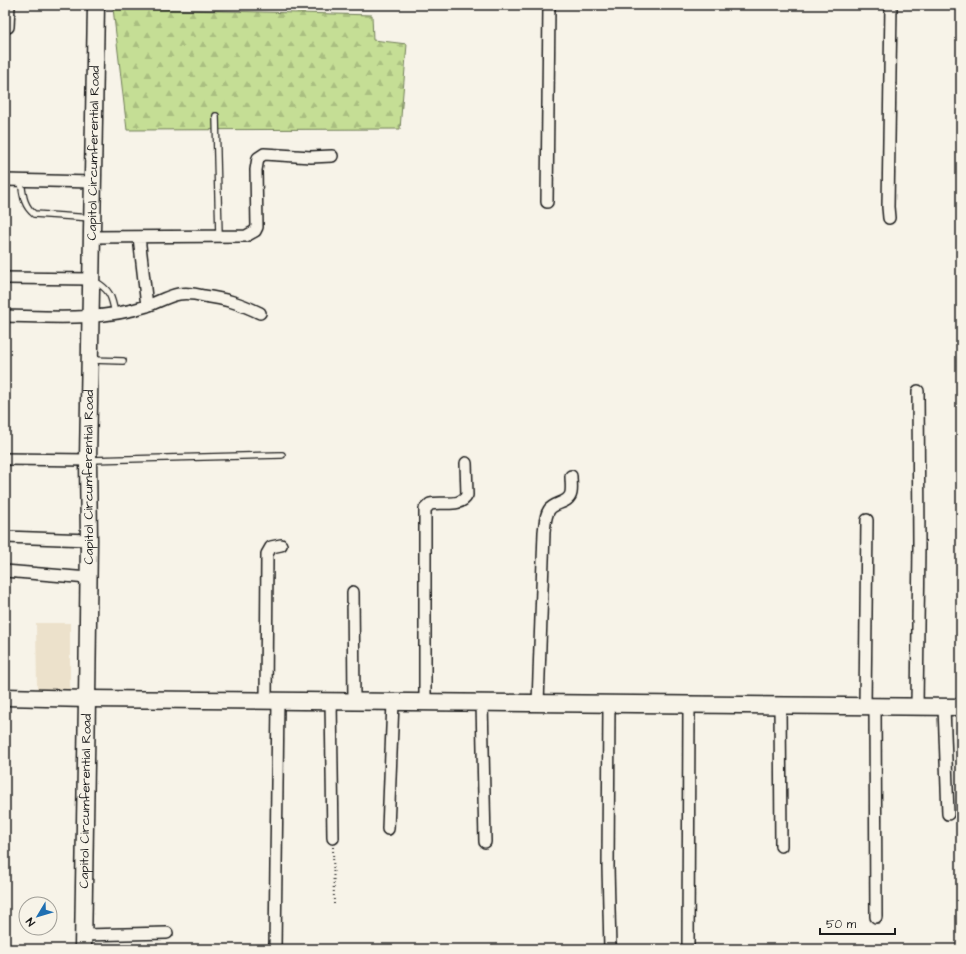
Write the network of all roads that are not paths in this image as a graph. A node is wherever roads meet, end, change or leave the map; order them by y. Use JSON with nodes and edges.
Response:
{"nodes":[{"id":1,"x":9,"y":5,"type":"edge"},
{"id":2,"x":96,"y":5,"type":"edge"},
{"id":3,"x":549,"y":5,"type":"edge"},
{"id":4,"x":891,"y":5,"type":"edge"},
{"id":5,"x":8,"y":27,"type":"dead end"},
{"id":6,"x":216,"y":116,"type":"dead end"},
{"id":7,"x":332,"y":156,"type":"dead end"},
{"id":8,"x":5,"y":180,"type":"edge"},
{"id":9,"x":21,"y":181,"type":"junction"},
{"id":10,"x":93,"y":182,"type":"junction"},
{"id":11,"x":546,"y":202,"type":"dead end"},
{"id":12,"x":92,"y":218,"type":"junction"},
{"id":13,"x":889,"y":218,"type":"dead end"},
{"id":14,"x":91,"y":236,"type":"junction"},
{"id":15,"x":219,"y":236,"type":"junction"},
{"id":16,"x":140,"y":237,"type":"junction"},
{"id":17,"x":5,"y":278,"type":"edge"},
{"id":18,"x":91,"y":279,"type":"junction"},
{"id":19,"x":148,"y":306,"type":"junction"},
{"id":20,"x":260,"y":313,"type":"dead end"},
{"id":21,"x":116,"y":314,"type":"junction"},
{"id":22,"x":5,"y":316,"type":"edge"},
{"id":23,"x":90,"y":318,"type":"junction"},
{"id":24,"x":89,"y":360,"type":"junction"},
{"id":25,"x":123,"y":361,"type":"dead end"},
{"id":26,"x":918,"y":390,"type":"dead end"},
{"id":27,"x":282,"y":456,"type":"dead end"},
{"id":28,"x":5,"y":459,"type":"edge"},
{"id":29,"x":88,"y":460,"type":"junction"},
{"id":30,"x":466,"y":463,"type":"dead end"},
{"id":31,"x":571,"y":476,"type":"dead end"},
{"id":32,"x":867,"y":520,"type":"dead end"},
{"id":33,"x":5,"y":537,"type":"edge"},
{"id":34,"x":89,"y":540,"type":"junction"},
{"id":35,"x":281,"y":545,"type":"dead end"},
{"id":36,"x":5,"y":571,"type":"edge"},
{"id":37,"x":88,"y":578,"type":"junction"},
{"id":38,"x":353,"y":592,"type":"dead end"},
{"id":39,"x":5,"y":697,"type":"edge"},
{"id":40,"x":87,"y":699,"type":"junction"},
{"id":41,"x":272,"y":701,"type":"junction"},
{"id":42,"x":331,"y":701,"type":"junction"},
{"id":43,"x":354,"y":701,"type":"junction"},
{"id":44,"x":393,"y":702,"type":"junction"},
{"id":45,"x":425,"y":702,"type":"junction"},
{"id":46,"x":482,"y":702,"type":"junction"},
{"id":47,"x":538,"y":703,"type":"junction"},
{"id":48,"x":609,"y":703,"type":"junction"},
{"id":49,"x":689,"y":704,"type":"junction"},
{"id":50,"x":780,"y":705,"type":"junction"},
{"id":51,"x":870,"y":706,"type":"junction"},
{"id":52,"x":917,"y":706,"type":"junction"},
{"id":53,"x":944,"y":707,"type":"junction"},
{"id":54,"x":961,"y":707,"type":"edge"},
{"id":55,"x":948,"y":814,"type":"dead end"},
{"id":56,"x":388,"y":829,"type":"dead end"},
{"id":57,"x":333,"y":838,"type":"road end"},
{"id":58,"x":485,"y":842,"type":"dead end"},
{"id":59,"x":781,"y":846,"type":"dead end"},
{"id":60,"x":876,"y":917,"type":"dead end"},
{"id":61,"x":167,"y":933,"type":"dead end"},
{"id":62,"x":83,"y":942,"type":"edge"},
{"id":63,"x":275,"y":949,"type":"edge"},
{"id":64,"x":610,"y":949,"type":"edge"},
{"id":65,"x":688,"y":949,"type":"edge"}],
"edges":[{"from":1,"to":5,"type":"street"},
{"from":2,"to":10,"type":"street","name":"Capitol Circumferential Road"},
{"from":3,"to":11,"type":"street"},
{"from":4,"to":13,"type":"street"},
{"from":6,"to":15,"type":"lane"},
{"from":7,"to":15,"type":"street"},
{"from":8,"to":9,"type":"street"},
{"from":9,"to":10,"type":"street"},
{"from":9,"to":12,"type":"lane"},
{"from":10,"to":12,"type":"street","name":"Capitol Circumferential Road"},
{"from":12,"to":14,"type":"street","name":"Capitol Circumferential Road"},
{"from":14,"to":16,"type":"street"},
{"from":14,"to":18,"type":"street","name":"Capitol Circumferential Road"},
{"from":15,"to":16,"type":"street"},
{"from":16,"to":19,"type":"street"},
{"from":17,"to":18,"type":"street"},
{"from":18,"to":21,"type":"lane"},
{"from":18,"to":23,"type":"street","name":"Capitol Circumferential Road"},
{"from":19,"to":20,"type":"street"},
{"from":19,"to":21,"type":"street"},
{"from":21,"to":23,"type":"street"},
{"from":22,"to":23,"type":"street"},
{"from":23,"to":24,"type":"street","name":"Capitol Circumferential Road"},
{"from":24,"to":25,"type":"lane"},
{"from":24,"to":29,"type":"street","name":"Capitol Circumferential Road"},
{"from":26,"to":52,"type":"street"},
{"from":27,"to":29,"type":"lane"},
{"from":28,"to":29,"type":"street"},
{"from":29,"to":34,"type":"street","name":"Capitol Circumferential Road"},
{"from":30,"to":45,"type":"street"},
{"from":31,"to":47,"type":"street"},
{"from":32,"to":51,"type":"street"},
{"from":33,"to":34,"type":"street"},
{"from":34,"to":37,"type":"street","name":"Capitol Circumferential Road"},
{"from":35,"to":41,"type":"street"},
{"from":36,"to":37,"type":"street"},
{"from":37,"to":40,"type":"street","name":"Capitol Circumferential Road"},
{"from":38,"to":43,"type":"street"},
{"from":39,"to":40,"type":"street"},
{"from":40,"to":41,"type":"street"},
{"from":40,"to":62,"type":"street","name":"Capitol Circumferential Road"},
{"from":41,"to":42,"type":"street"},
{"from":41,"to":63,"type":"street"},
{"from":42,"to":43,"type":"street"},
{"from":42,"to":57,"type":"street"},
{"from":43,"to":44,"type":"street"},
{"from":44,"to":45,"type":"street"},
{"from":44,"to":56,"type":"street"},
{"from":45,"to":46,"type":"street"},
{"from":46,"to":47,"type":"street"},
{"from":46,"to":58,"type":"street"},
{"from":47,"to":48,"type":"street"},
{"from":48,"to":49,"type":"street"},
{"from":48,"to":64,"type":"street"},
{"from":49,"to":50,"type":"street"},
{"from":49,"to":65,"type":"street"},
{"from":50,"to":51,"type":"street"},
{"from":50,"to":59,"type":"street"},
{"from":51,"to":52,"type":"street"},
{"from":51,"to":60,"type":"street"},
{"from":52,"to":53,"type":"street"},
{"from":53,"to":54,"type":"street"},
{"from":53,"to":55,"type":"street"},
{"from":61,"to":62,"type":"street"}]}
